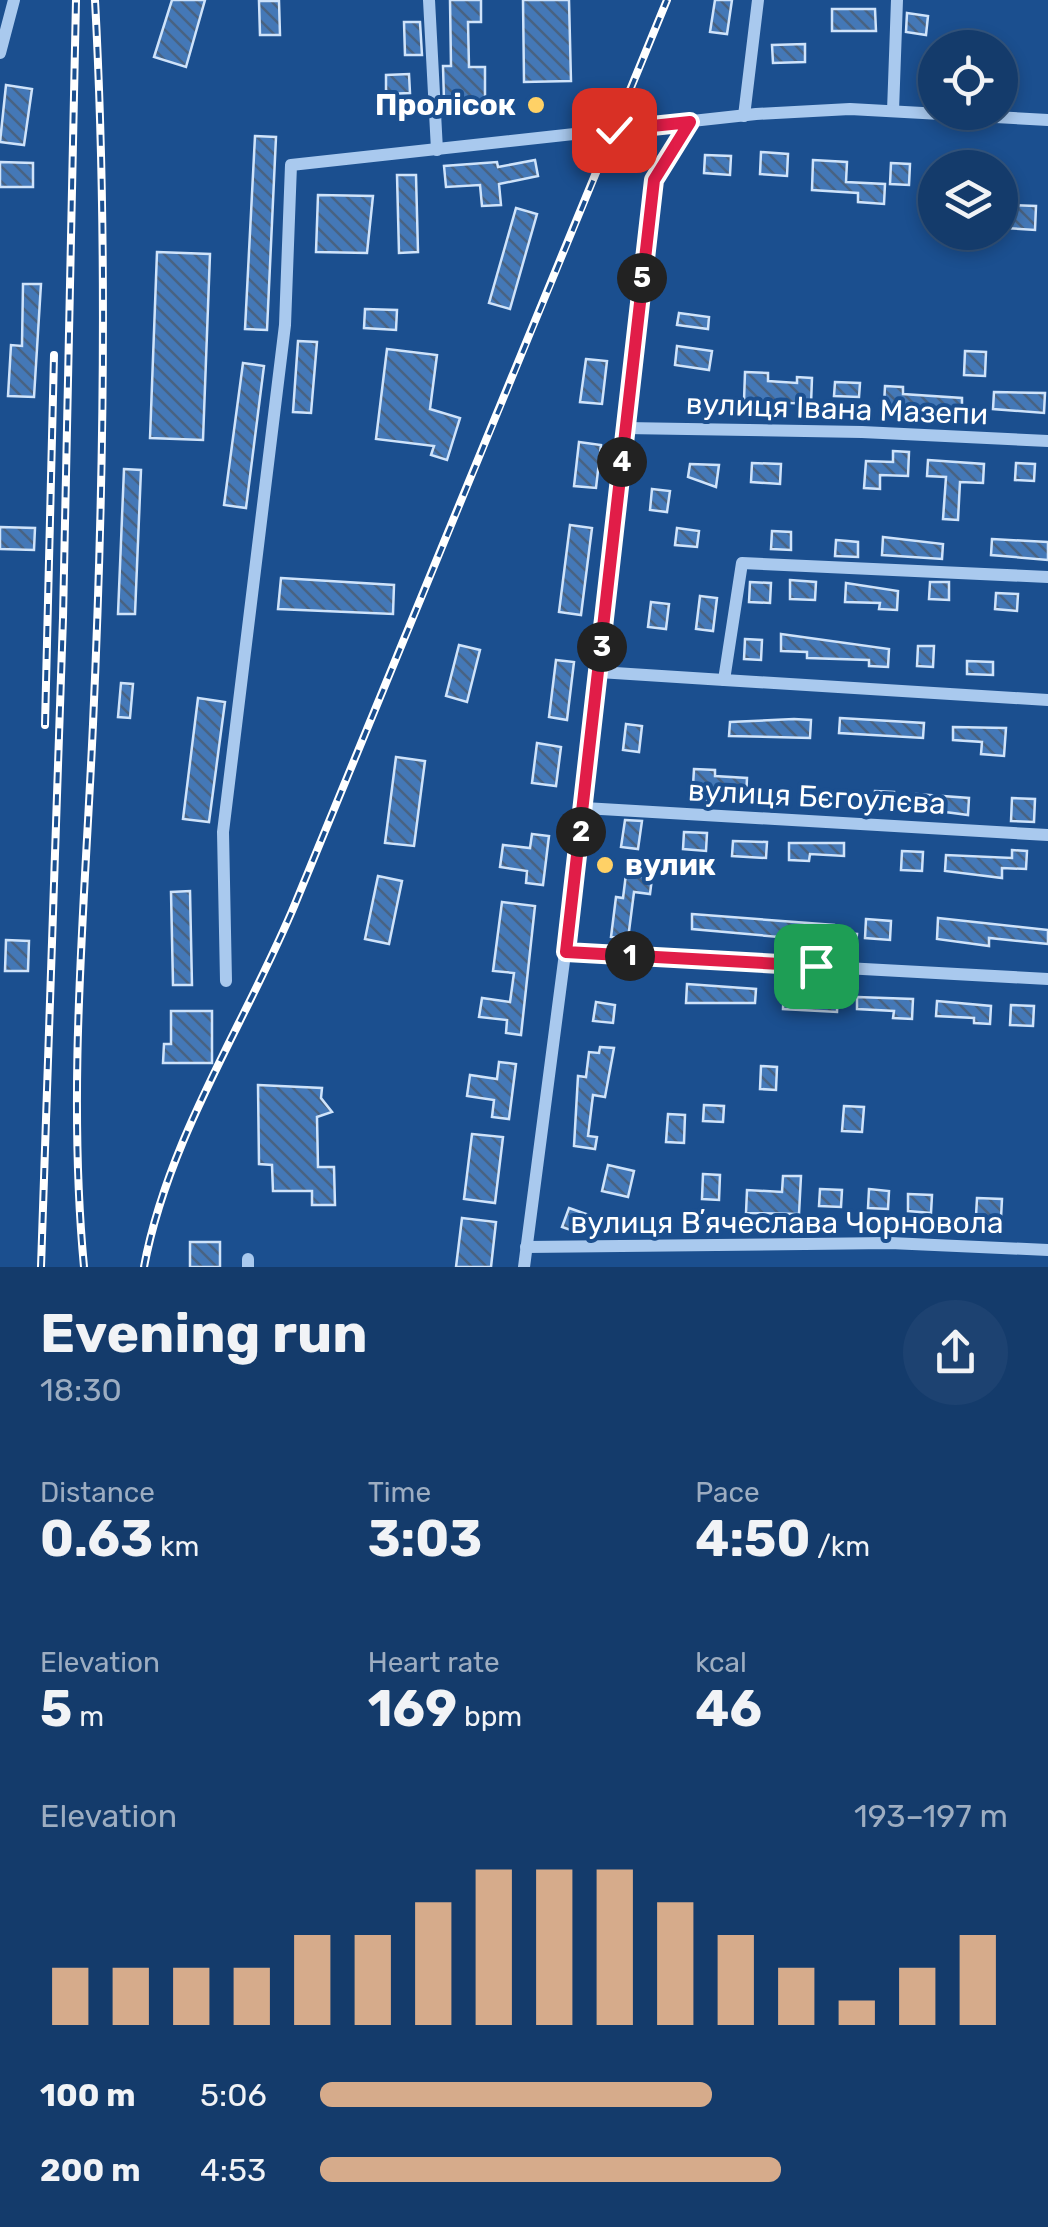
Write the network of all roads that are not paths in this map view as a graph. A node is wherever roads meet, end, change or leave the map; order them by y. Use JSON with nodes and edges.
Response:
{"nodes":[{"id":1,"x":14,"y":0,"type":"edge"},
{"id":2,"x":429,"y":0,"type":"edge"},
{"id":3,"x":758,"y":0,"type":"edge"},
{"id":4,"x":898,"y":0,"type":"edge"},
{"id":5,"x":0,"y":52,"type":"edge"},
{"id":6,"x":893,"y":111,"type":"junction"},
{"id":7,"x":744,"y":116,"type":"junction"},
{"id":8,"x":1048,"y":120,"type":"edge"},
{"id":9,"x":690,"y":122,"type":"junction"},
{"id":10,"x":437,"y":150,"type":"junction"},
{"id":11,"x":626,"y":428,"type":"junction"},
{"id":12,"x":1048,"y":441,"type":"edge"},
{"id":13,"x":1048,"y":578,"type":"edge"},
{"id":14,"x":599,"y":672,"type":"junction"},
{"id":15,"x":724,"y":680,"type":"junction"},
{"id":16,"x":1048,"y":700,"type":"edge"},
{"id":17,"x":584,"y":808,"type":"junction"},
{"id":18,"x":1048,"y":835,"type":"edge"},
{"id":19,"x":566,"y":952,"type":"junction"},
{"id":20,"x":1048,"y":978,"type":"edge"},
{"id":21,"x":226,"y":982,"type":"dead end"},
{"id":22,"x":526,"y":1247,"type":"junction"},
{"id":23,"x":1048,"y":1250,"type":"edge"},
{"id":24,"x":524,"y":1267,"type":"edge"}],
"edges":[{"from":1,"to":5,"type":"street"},
{"from":2,"to":10,"type":"street"},
{"from":3,"to":7,"type":"street"},
{"from":4,"to":6,"type":"street"},
{"from":6,"to":7,"type":"street"},
{"from":6,"to":8,"type":"street"},
{"from":7,"to":9,"type":"street"},
{"from":9,"to":10,"type":"street"},
{"from":9,"to":11,"type":"street"},
{"from":10,"to":21,"type":"street"},
{"from":11,"to":12,"type":"street","name":"вулиця Івана Мазепи"},
{"from":11,"to":14,"type":"street"},
{"from":13,"to":15,"type":"street"},
{"from":14,"to":15,"type":"street"},
{"from":14,"to":17,"type":"street"},
{"from":15,"to":16,"type":"street"},
{"from":17,"to":18,"type":"street","name":"вулиця Бєгоулєва"},
{"from":17,"to":19,"type":"street"},
{"from":19,"to":20,"type":"street"},
{"from":19,"to":22,"type":"street"},
{"from":22,"to":23,"type":"street","name":"вулиця Вʼячеслава Чорновола"},
{"from":22,"to":24,"type":"street"}]}
